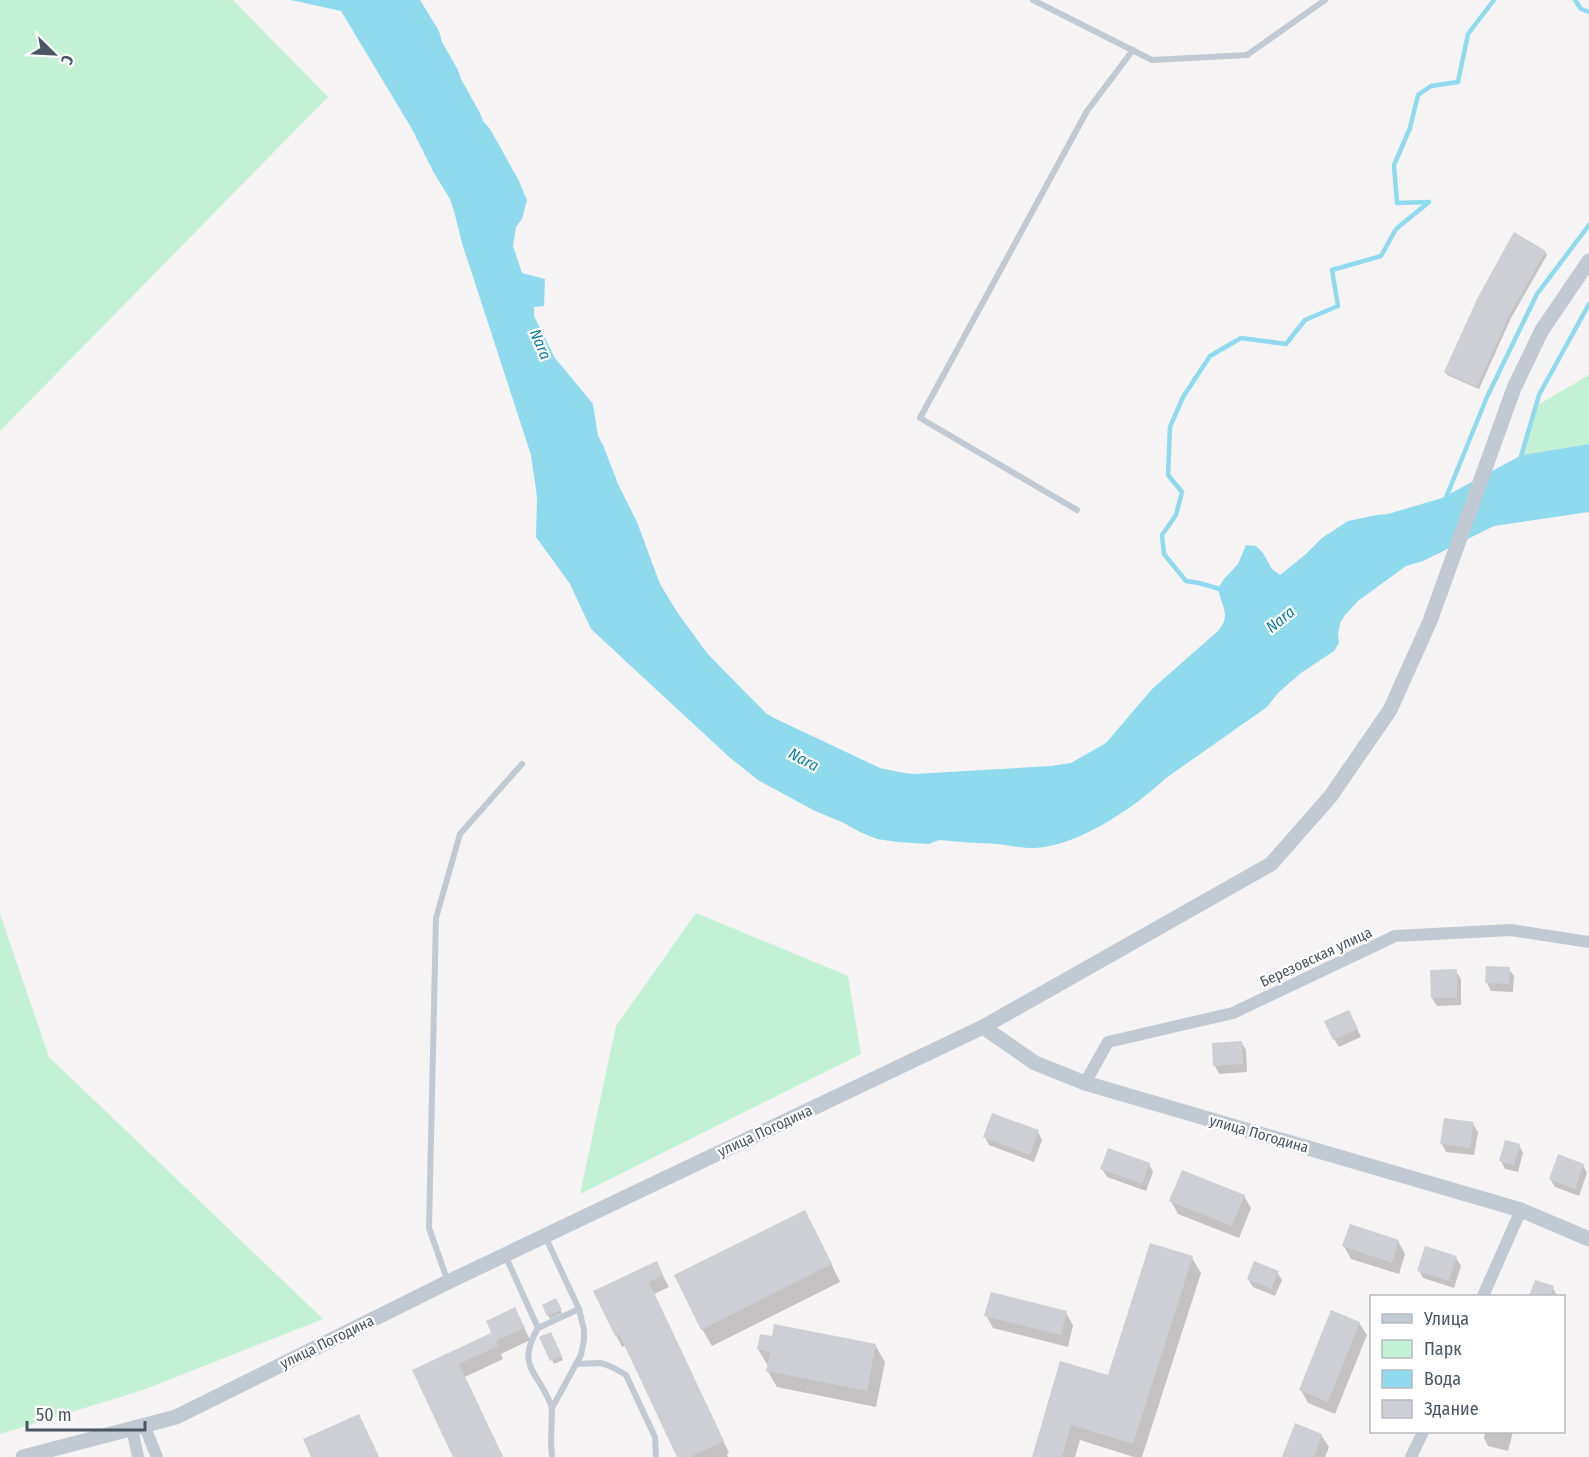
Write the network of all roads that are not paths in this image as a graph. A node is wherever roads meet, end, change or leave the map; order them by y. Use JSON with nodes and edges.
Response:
{"nodes":[{"id":1,"x":1033,"y":0,"type":"edge"},
{"id":2,"x":1325,"y":0,"type":"edge"},
{"id":3,"x":1132,"y":50,"type":"junction"},
{"id":4,"x":1589,"y":261,"type":"edge"},
{"id":5,"x":1077,"y":510,"type":"dead end"},
{"id":6,"x":522,"y":764,"type":"dead end"},
{"id":7,"x":1589,"y":942,"type":"edge"},
{"id":8,"x":983,"y":1027,"type":"junction"},
{"id":9,"x":1085,"y":1083,"type":"junction"},
{"id":10,"x":1521,"y":1210,"type":"junction"},
{"id":11,"x":545,"y":1235,"type":"junction"},
{"id":12,"x":1589,"y":1239,"type":"edge"},
{"id":13,"x":504,"y":1255,"type":"junction"},
{"id":14,"x":448,"y":1282,"type":"junction"},
{"id":15,"x":1483,"y":1295,"type":"edge"},
{"id":16,"x":579,"y":1309,"type":"junction"},
{"id":17,"x":538,"y":1328,"type":"junction"},
{"id":18,"x":576,"y":1364,"type":"junction"},
{"id":19,"x":552,"y":1408,"type":"junction"},
{"id":20,"x":138,"y":1427,"type":"junction"},
{"id":21,"x":1422,"y":1433,"type":"edge"},
{"id":22,"x":23,"y":1457,"type":"edge"},
{"id":23,"x":138,"y":1457,"type":"edge"},
{"id":24,"x":157,"y":1457,"type":"edge"},
{"id":25,"x":552,"y":1457,"type":"edge"},
{"id":26,"x":656,"y":1457,"type":"edge"},
{"id":27,"x":1411,"y":1457,"type":"edge"}],
"edges":[{"from":1,"to":3,"type":"lane"},
{"from":2,"to":3,"type":"lane"},
{"from":3,"to":5,"type":"lane"},
{"from":4,"to":8,"type":"street"},
{"from":6,"to":14,"type":"lane"},
{"from":7,"to":9,"type":"street","name":"Березовская улица"},
{"from":8,"to":9,"type":"street","name":"улица Погодина"},
{"from":8,"to":11,"type":"street","name":"улица Погодина"},
{"from":9,"to":10,"type":"street","name":"улица Погодина"},
{"from":10,"to":12,"type":"street","name":"улица Погодина"},
{"from":10,"to":15,"type":"street"},
{"from":11,"to":13,"type":"street","name":"улица Погодина"},
{"from":11,"to":16,"type":"lane"},
{"from":13,"to":14,"type":"street","name":"улица Погодина"},
{"from":13,"to":17,"type":"lane"},
{"from":14,"to":20,"type":"street","name":"улица Погодина"},
{"from":16,"to":17,"type":"lane"},
{"from":16,"to":18,"type":"lane"},
{"from":17,"to":19,"type":"lane"},
{"from":18,"to":19,"type":"lane"},
{"from":18,"to":26,"type":"lane"},
{"from":19,"to":25,"type":"lane"},
{"from":20,"to":22,"type":"street","name":"улица Погодина"},
{"from":20,"to":23,"type":"street"},
{"from":20,"to":24,"type":"street"},
{"from":21,"to":27,"type":"street"}]}
